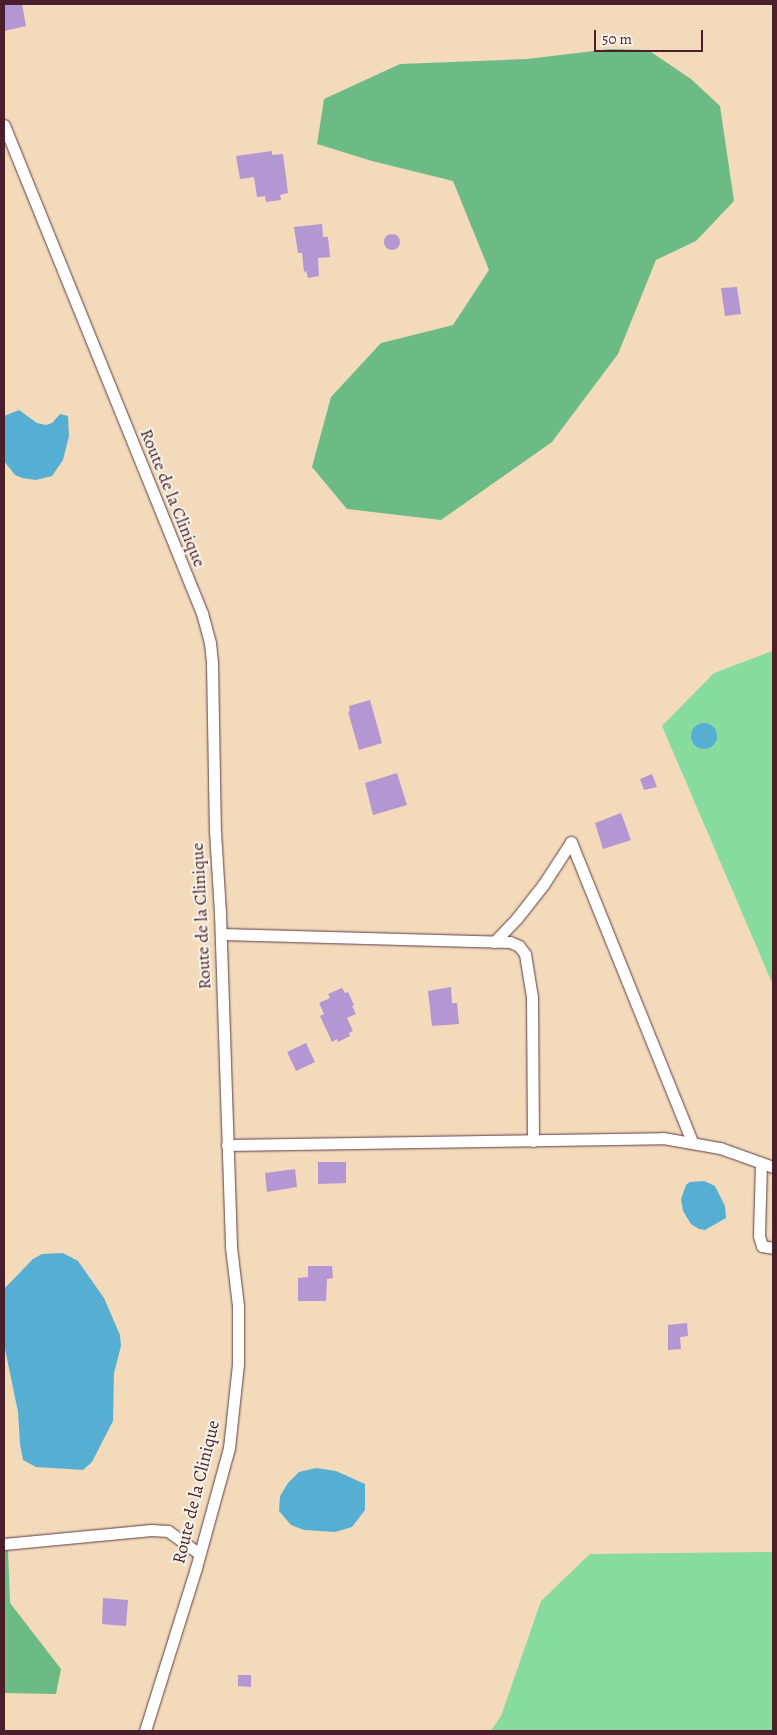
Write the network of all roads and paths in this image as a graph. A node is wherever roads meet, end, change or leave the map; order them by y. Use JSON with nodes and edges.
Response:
{"nodes":[{"id":1,"x":4,"y":125,"type":"edge"},
{"id":2,"x":221,"y":934,"type":"junction"},
{"id":3,"x":494,"y":942,"type":"junction"},
{"id":4,"x":533,"y":1141,"type":"junction"},
{"id":5,"x":692,"y":1141,"type":"junction"},
{"id":6,"x":227,"y":1145,"type":"junction"},
{"id":7,"x":761,"y":1162,"type":"junction"},
{"id":8,"x":773,"y":1167,"type":"edge"},
{"id":9,"x":773,"y":1248,"type":"edge"},
{"id":10,"x":4,"y":1544,"type":"edge"},
{"id":11,"x":200,"y":1554,"type":"junction"},
{"id":12,"x":145,"y":1731,"type":"edge"}],
"edges":[{"from":1,"to":2,"type":"street","name":"Route de la Clinique"},
{"from":2,"to":3,"type":"street"},
{"from":2,"to":6,"type":"street","name":"Route de la Clinique"},
{"from":3,"to":4,"type":"street"},
{"from":3,"to":5,"type":"street"},
{"from":4,"to":5,"type":"street"},
{"from":4,"to":6,"type":"street"},
{"from":5,"to":7,"type":"street"},
{"from":6,"to":11,"type":"street","name":"Route de la Clinique"},
{"from":7,"to":8,"type":"street"},
{"from":7,"to":9,"type":"street"},
{"from":10,"to":11,"type":"street"},
{"from":11,"to":12,"type":"street","name":"Route de la Clinique"}]}
